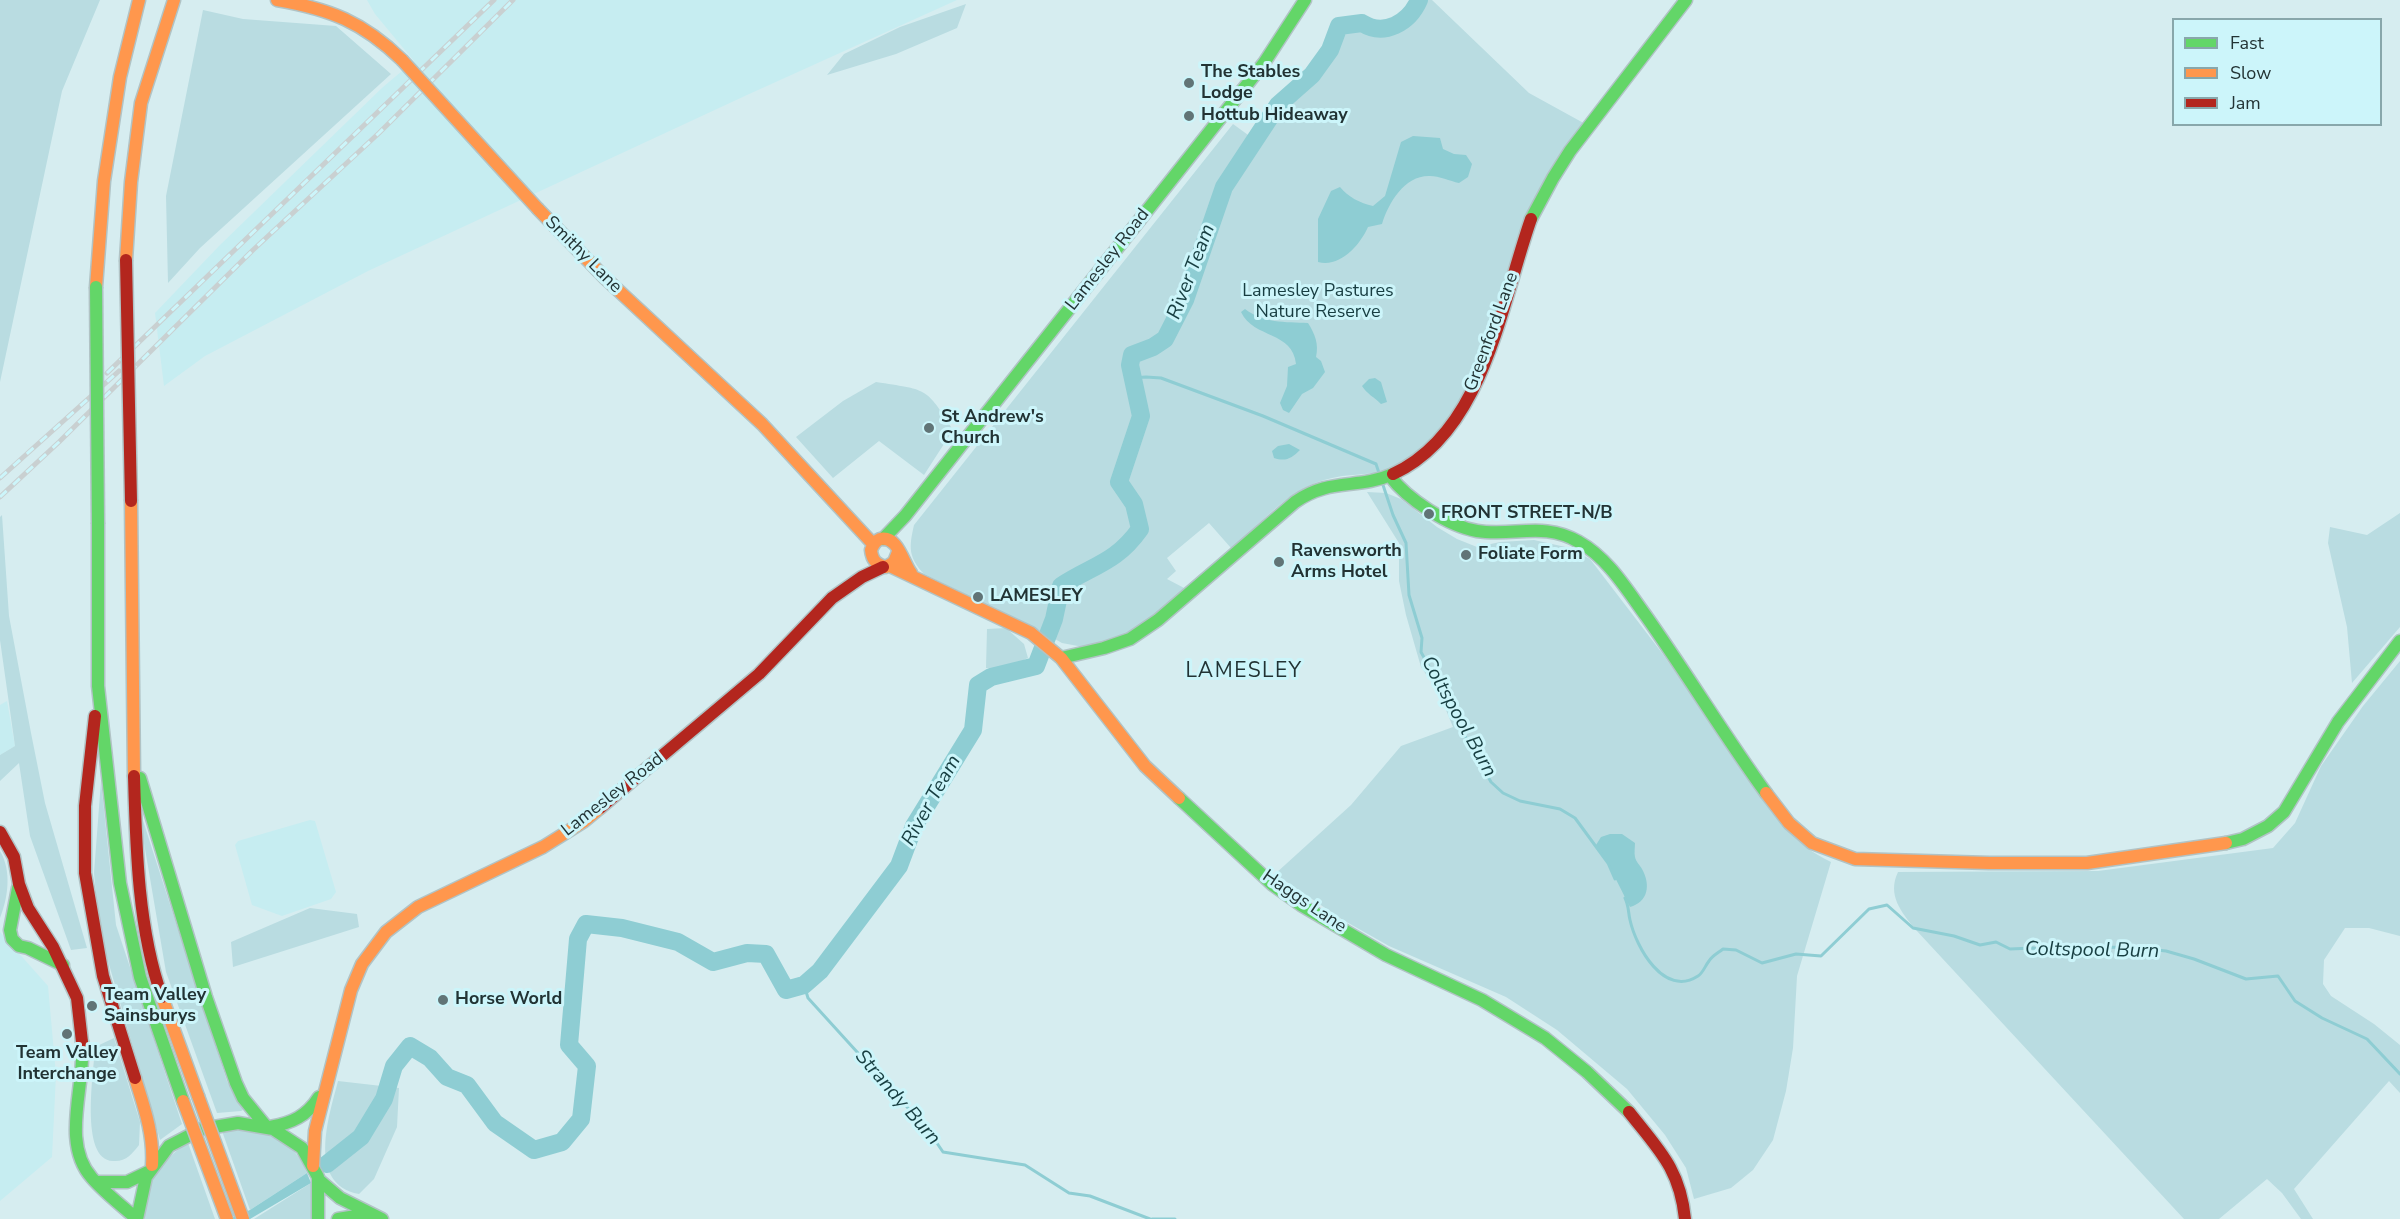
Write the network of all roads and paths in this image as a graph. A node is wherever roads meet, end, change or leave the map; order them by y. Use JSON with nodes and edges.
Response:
{"nodes":[{"id":1,"x":139,"y":0,"type":"edge"},
{"id":2,"x":174,"y":0,"type":"edge"},
{"id":3,"x":277,"y":0,"type":"edge"},
{"id":4,"x":1305,"y":0,"type":"edge"},
{"id":5,"x":1686,"y":0,"type":"edge"},
{"id":6,"x":1390,"y":476,"type":"junction"},
{"id":7,"x":906,"y":516,"type":"junction"},
{"id":8,"x":878,"y":542,"type":"junction"},
{"id":9,"x":898,"y":549,"type":"junction"},
{"id":10,"x":872,"y":558,"type":"junction"},
{"id":11,"x":886,"y":566,"type":"junction"},
{"id":12,"x":917,"y":577,"type":"junction"},
{"id":13,"x":855,"y":581,"type":"junction"},
{"id":14,"x":2400,"y":641,"type":"edge"},
{"id":15,"x":1059,"y":656,"type":"junction"},
{"id":16,"x":98,"y":686,"type":"junction"},
{"id":17,"x":133,"y":754,"type":"junction"},
{"id":18,"x":0,"y":832,"type":"edge"},
{"id":19,"x":19,"y":884,"type":"junction"},
{"id":20,"x":37,"y":922,"type":"junction"},
{"id":21,"x":12,"y":923,"type":"junction"},
{"id":22,"x":28,"y":948,"type":"junction"},
{"id":23,"x":63,"y":965,"type":"junction"},
{"id":24,"x":327,"y":1083,"type":"junction"},
{"id":25,"x":267,"y":1126,"type":"junction"},
{"id":26,"x":313,"y":1166,"type":"junction"},
{"id":27,"x":150,"y":1169,"type":"junction"},
{"id":28,"x":318,"y":1179,"type":"junction"},
{"id":29,"x":95,"y":1182,"type":"junction"},
{"id":30,"x":369,"y":1214,"type":"junction"},
{"id":31,"x":137,"y":1219,"type":"edge"},
{"id":32,"x":227,"y":1219,"type":"edge"},
{"id":33,"x":243,"y":1219,"type":"edge"},
{"id":34,"x":318,"y":1219,"type":"edge"},
{"id":35,"x":338,"y":1219,"type":"edge"},
{"id":36,"x":382,"y":1219,"type":"edge"},
{"id":37,"x":1685,"y":1219,"type":"edge"}],
"edges":[{"from":1,"to":16,"type":"main road","bridge":true},
{"from":2,"to":17,"type":"main road","bridge":true},
{"from":3,"to":8,"type":"main road","name":"Smithy Lane","bridge":true},
{"from":4,"to":7,"type":"main road","name":"Lamesley Road"},
{"from":5,"to":6,"type":"main road","name":"Greenford Lane"},
{"from":6,"to":14,"type":"main road"},
{"from":6,"to":15,"type":"main road","name":"Greenford Lane"},
{"from":7,"to":8,"type":"main road","name":"Lamesley Road"},
{"from":7,"to":9,"type":"main road","name":"Lamesley Road"},
{"from":8,"to":9,"type":"main road"},
{"from":8,"to":10,"type":"main road"},
{"from":9,"to":11,"type":"main road"},
{"from":9,"to":12,"type":"main road","name":"Haggs Lane"},
{"from":10,"to":11,"type":"main road"},
{"from":10,"to":13,"type":"main road","name":"Lamesley Road"},
{"from":11,"to":12,"type":"main road","name":"Haggs Lane"},
{"from":11,"to":13,"type":"main road","name":"Lamesley Road"},
{"from":12,"to":15,"type":"main road","name":"Haggs Lane"},
{"from":13,"to":24,"type":"main road","name":"Lamesley Road"},
{"from":15,"to":37,"type":"main road","name":"Haggs Lane"},
{"from":16,"to":27,"type":"main road"},
{"from":16,"to":32,"type":"main road","bridge":true},
{"from":17,"to":25,"type":"main road"},
{"from":17,"to":33,"type":"main road","bridge":true},
{"from":18,"to":19,"type":"main road"},
{"from":19,"to":20,"type":"main road"},
{"from":19,"to":21,"type":"main road"},
{"from":20,"to":21,"type":"main road"},
{"from":20,"to":22,"type":"main road"},
{"from":20,"to":23,"type":"main road"},
{"from":21,"to":22,"type":"main road"},
{"from":22,"to":23,"type":"main road"},
{"from":23,"to":29,"type":"main road"},
{"from":24,"to":25,"type":"main road","name":"Lamesley Road"},
{"from":24,"to":26,"type":"main road","name":"Lamesley Road"},
{"from":25,"to":26,"type":"main road"},
{"from":25,"to":27,"type":"main road"},
{"from":26,"to":28,"type":"main road"},
{"from":27,"to":29,"type":"main road"},
{"from":27,"to":31,"type":"main road"},
{"from":28,"to":30,"type":"main road"},
{"from":28,"to":34,"type":"main road"},
{"from":29,"to":31,"type":"main road"},
{"from":30,"to":35,"type":"main road"},
{"from":30,"to":36,"type":"main road"}]}
